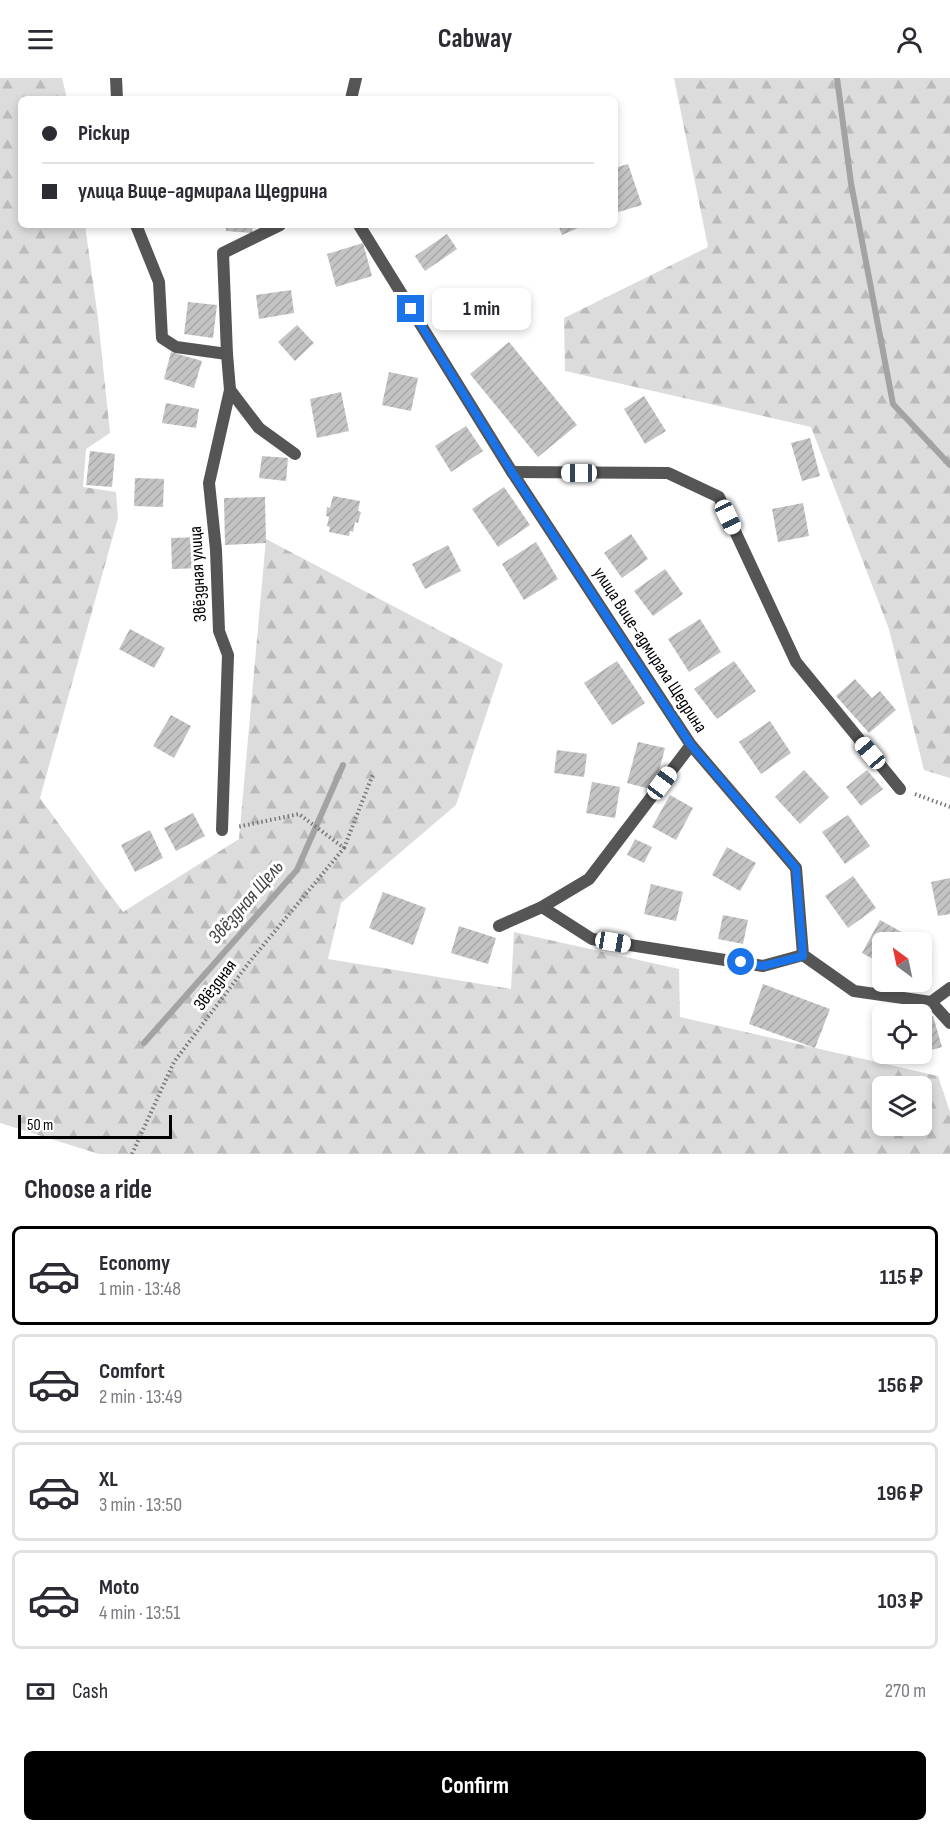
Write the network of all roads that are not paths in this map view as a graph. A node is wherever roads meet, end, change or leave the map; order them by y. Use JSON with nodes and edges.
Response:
{"nodes":[{"id":1,"x":116,"y":78,"type":"edge"},
{"id":2,"x":356,"y":78,"type":"edge"},
{"id":3,"x":117,"y":96,"type":"edge"},
{"id":4,"x":352,"y":96,"type":"edge"},
{"id":5,"x":137,"y":228,"type":"edge"},
{"id":6,"x":274,"y":228,"type":"edge"},
{"id":7,"x":360,"y":228,"type":"edge"},
{"id":8,"x":227,"y":354,"type":"junction"},
{"id":9,"x":230,"y":390,"type":"junction"},
{"id":10,"x":295,"y":454,"type":"dead end"},
{"id":11,"x":512,"y":472,"type":"junction"},
{"id":12,"x":691,"y":745,"type":"junction"},
{"id":13,"x":900,"y":789,"type":"road end"},
{"id":14,"x":222,"y":830,"type":"road end"},
{"id":15,"x":542,"y":907,"type":"junction"},
{"id":16,"x":499,"y":927,"type":"dead end"},
{"id":17,"x":803,"y":956,"type":"junction"},
{"id":18,"x":950,"y":988,"type":"edge"},
{"id":19,"x":931,"y":1002,"type":"junction"},
{"id":20,"x":950,"y":1023,"type":"edge"}],
"edges":[{"from":1,"to":3,"type":"street"},
{"from":2,"to":4,"type":"street"},
{"from":5,"to":8,"type":"street"},
{"from":6,"to":8,"type":"street","name":"Звёздная улица"},
{"from":7,"to":11,"type":"street","name":"улица Вице-адмирала Щедрина"},
{"from":8,"to":9,"type":"street","name":"Звёздная улица"},
{"from":9,"to":10,"type":"street"},
{"from":9,"to":14,"type":"street","name":"Звёздная улица"},
{"from":11,"to":12,"type":"street","name":"улица Вице-адмирала Щедрина"},
{"from":11,"to":13,"type":"street"},
{"from":12,"to":15,"type":"street"},
{"from":12,"to":17,"type":"street","name":"улица Вице-адмирала Щедрина"},
{"from":15,"to":16,"type":"street"},
{"from":15,"to":17,"type":"street"},
{"from":17,"to":19,"type":"street"},
{"from":18,"to":19,"type":"street"},
{"from":19,"to":20,"type":"street"}]}
